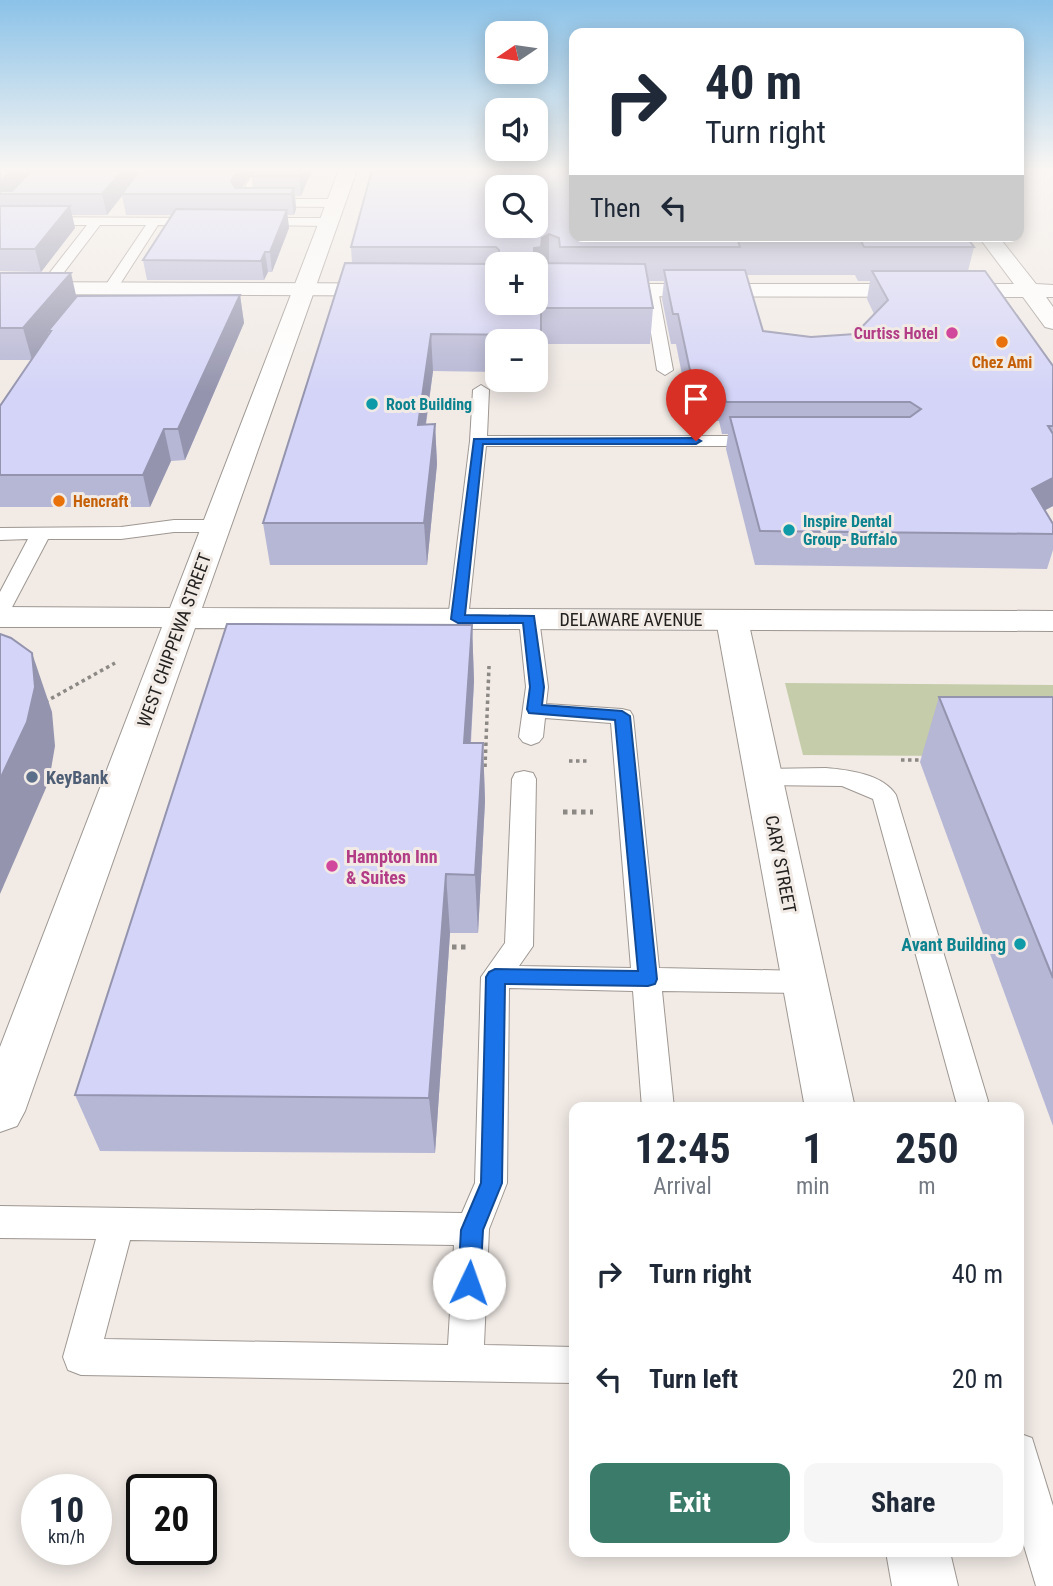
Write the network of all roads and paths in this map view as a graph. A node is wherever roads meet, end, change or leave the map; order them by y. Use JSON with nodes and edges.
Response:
{"nodes":[{"id":1,"x":80,"y":244,"type":"edge"},
{"id":2,"x":137,"y":244,"type":"edge"},
{"id":3,"x":321,"y":244,"type":"edge"},
{"id":4,"x":994,"y":244,"type":"edge"},
{"id":5,"x":548,"y":285,"type":"edge"},
{"id":6,"x":0,"y":288,"type":"edge"},
{"id":7,"x":44,"y":289,"type":"junction"},
{"id":8,"x":304,"y":289,"type":"junction"},
{"id":9,"x":485,"y":290,"type":"edge"},
{"id":10,"x":651,"y":290,"type":"junction"},
{"id":11,"x":1030,"y":291,"type":"junction"},
{"id":12,"x":1053,"y":291,"type":"edge"},
{"id":13,"x":100,"y":293,"type":"junction"},
{"id":14,"x":1053,"y":322,"type":"edge"},
{"id":15,"x":665,"y":370,"type":"dead end"},
{"id":16,"x":481,"y":390,"type":"dead end"},
{"id":17,"x":478,"y":441,"type":"junction"},
{"id":18,"x":780,"y":442,"type":"edge"},
{"id":19,"x":215,"y":526,"type":"junction"},
{"id":20,"x":41,"y":533,"type":"junction"},
{"id":21,"x":0,"y":534,"type":"edge"},
{"id":22,"x":0,"y":611,"type":"edge"},
{"id":23,"x":0,"y":617,"type":"edge"},
{"id":24,"x":182,"y":618,"type":"junction"},
{"id":25,"x":458,"y":619,"type":"junction"},
{"id":26,"x":529,"y":619,"type":"junction"},
{"id":27,"x":732,"y":620,"type":"junction"},
{"id":28,"x":1053,"y":621,"type":"edge"},
{"id":29,"x":115,"y":663,"type":"dead end"},
{"id":30,"x":489,"y":666,"type":"dead end"},
{"id":31,"x":42,"y":703,"type":"dead end"},
{"id":32,"x":534,"y":709,"type":"junction"},
{"id":33,"x":531,"y":737,"type":"dead end"},
{"id":34,"x":890,"y":760,"type":"dead end"},
{"id":35,"x":931,"y":760,"type":"dead end"},
{"id":36,"x":569,"y":761,"type":"dead end"},
{"id":37,"x":594,"y":761,"type":"dead end"},
{"id":38,"x":485,"y":773,"type":"edge"},
{"id":39,"x":763,"y":777,"type":"junction"},
{"id":40,"x":524,"y":779,"type":"dead end"},
{"id":41,"x":563,"y":812,"type":"dead end"},
{"id":42,"x":599,"y":812,"type":"dead end"},
{"id":43,"x":433,"y":947,"type":"edge"},
{"id":44,"x":454,"y":947,"type":"dead end"},
{"id":45,"x":495,"y":977,"type":"junction"},
{"id":46,"x":648,"y":979,"type":"junction"},
{"id":47,"x":805,"y":982,"type":"junction"},
{"id":48,"x":972,"y":1101,"type":"dead end"},
{"id":49,"x":658,"y":1102,"type":"edge"},
{"id":50,"x":829,"y":1102,"type":"edge"},
{"id":51,"x":0,"y":1111,"type":"edge"},
{"id":52,"x":0,"y":1222,"type":"edge"},
{"id":53,"x":118,"y":1223,"type":"junction"},
{"id":54,"x":472,"y":1230,"type":"junction"},
{"id":55,"x":465,"y":1363,"type":"junction"},
{"id":56,"x":569,"y":1365,"type":"edge"},
{"id":57,"x":1024,"y":1474,"type":"edge"},
{"id":58,"x":919,"y":1557,"type":"edge"},
{"id":59,"x":1053,"y":1578,"type":"edge"},
{"id":60,"x":925,"y":1586,"type":"edge"}],
"edges":[{"from":1,"to":7,"type":"lane"},
{"from":2,"to":13,"type":"lane"},
{"from":3,"to":8,"type":"main road","name":"WEST CHIPPEWA STREET"},
{"from":4,"to":11,"type":"main road"},
{"from":5,"to":10,"type":"main road"},
{"from":6,"to":7,"type":"main road"},
{"from":7,"to":13,"type":"main road"},
{"from":8,"to":9,"type":"main road"},
{"from":8,"to":13,"type":"main road"},
{"from":8,"to":19,"type":"main road","name":"WEST CHIPPEWA STREET"},
{"from":10,"to":11,"type":"main road"},
{"from":10,"to":15,"type":"lane"},
{"from":11,"to":12,"type":"main road"},
{"from":11,"to":14,"type":"main road"},
{"from":16,"to":17,"type":"lane"},
{"from":17,"to":18,"type":"lane"},
{"from":17,"to":25,"type":"lane"},
{"from":19,"to":20,"type":"lane"},
{"from":19,"to":24,"type":"main road","name":"WEST CHIPPEWA STREET"},
{"from":20,"to":21,"type":"lane"},
{"from":20,"to":22,"type":"lane"},
{"from":23,"to":24,"type":"main road","name":"DELAWARE AVENUE"},
{"from":24,"to":25,"type":"main road","name":"DELAWARE AVENUE"},
{"from":24,"to":51,"type":"main road","name":"WEST CHIPPEWA STREET"},
{"from":25,"to":26,"type":"main road","name":"DELAWARE AVENUE"},
{"from":26,"to":27,"type":"main road","name":"DELAWARE AVENUE"},
{"from":26,"to":32,"type":"lane"},
{"from":27,"to":28,"type":"main road","name":"DELAWARE AVENUE"},
{"from":27,"to":39,"type":"main road","name":"CARY STREET"},
{"from":29,"to":31,"type":"path"},
{"from":30,"to":38,"type":"path"},
{"from":32,"to":33,"type":"lane"},
{"from":32,"to":46,"type":"lane"},
{"from":34,"to":35,"type":"path"},
{"from":36,"to":37,"type":"path"},
{"from":39,"to":47,"type":"main road","name":"CARY STREET"},
{"from":39,"to":48,"type":"lane"},
{"from":40,"to":45,"type":"lane"},
{"from":41,"to":42,"type":"path"},
{"from":43,"to":44,"type":"path"},
{"from":45,"to":46,"type":"lane"},
{"from":45,"to":54,"type":"lane"},
{"from":46,"to":47,"type":"lane"},
{"from":46,"to":49,"type":"lane"},
{"from":47,"to":50,"type":"main road","name":"CARY STREET"},
{"from":52,"to":53,"type":"lane"},
{"from":53,"to":54,"type":"lane"},
{"from":53,"to":55,"type":"lane"},
{"from":54,"to":55,"type":"lane"},
{"from":55,"to":56,"type":"lane"},
{"from":57,"to":59,"type":"lane"},
{"from":58,"to":60,"type":"main road"}]}
